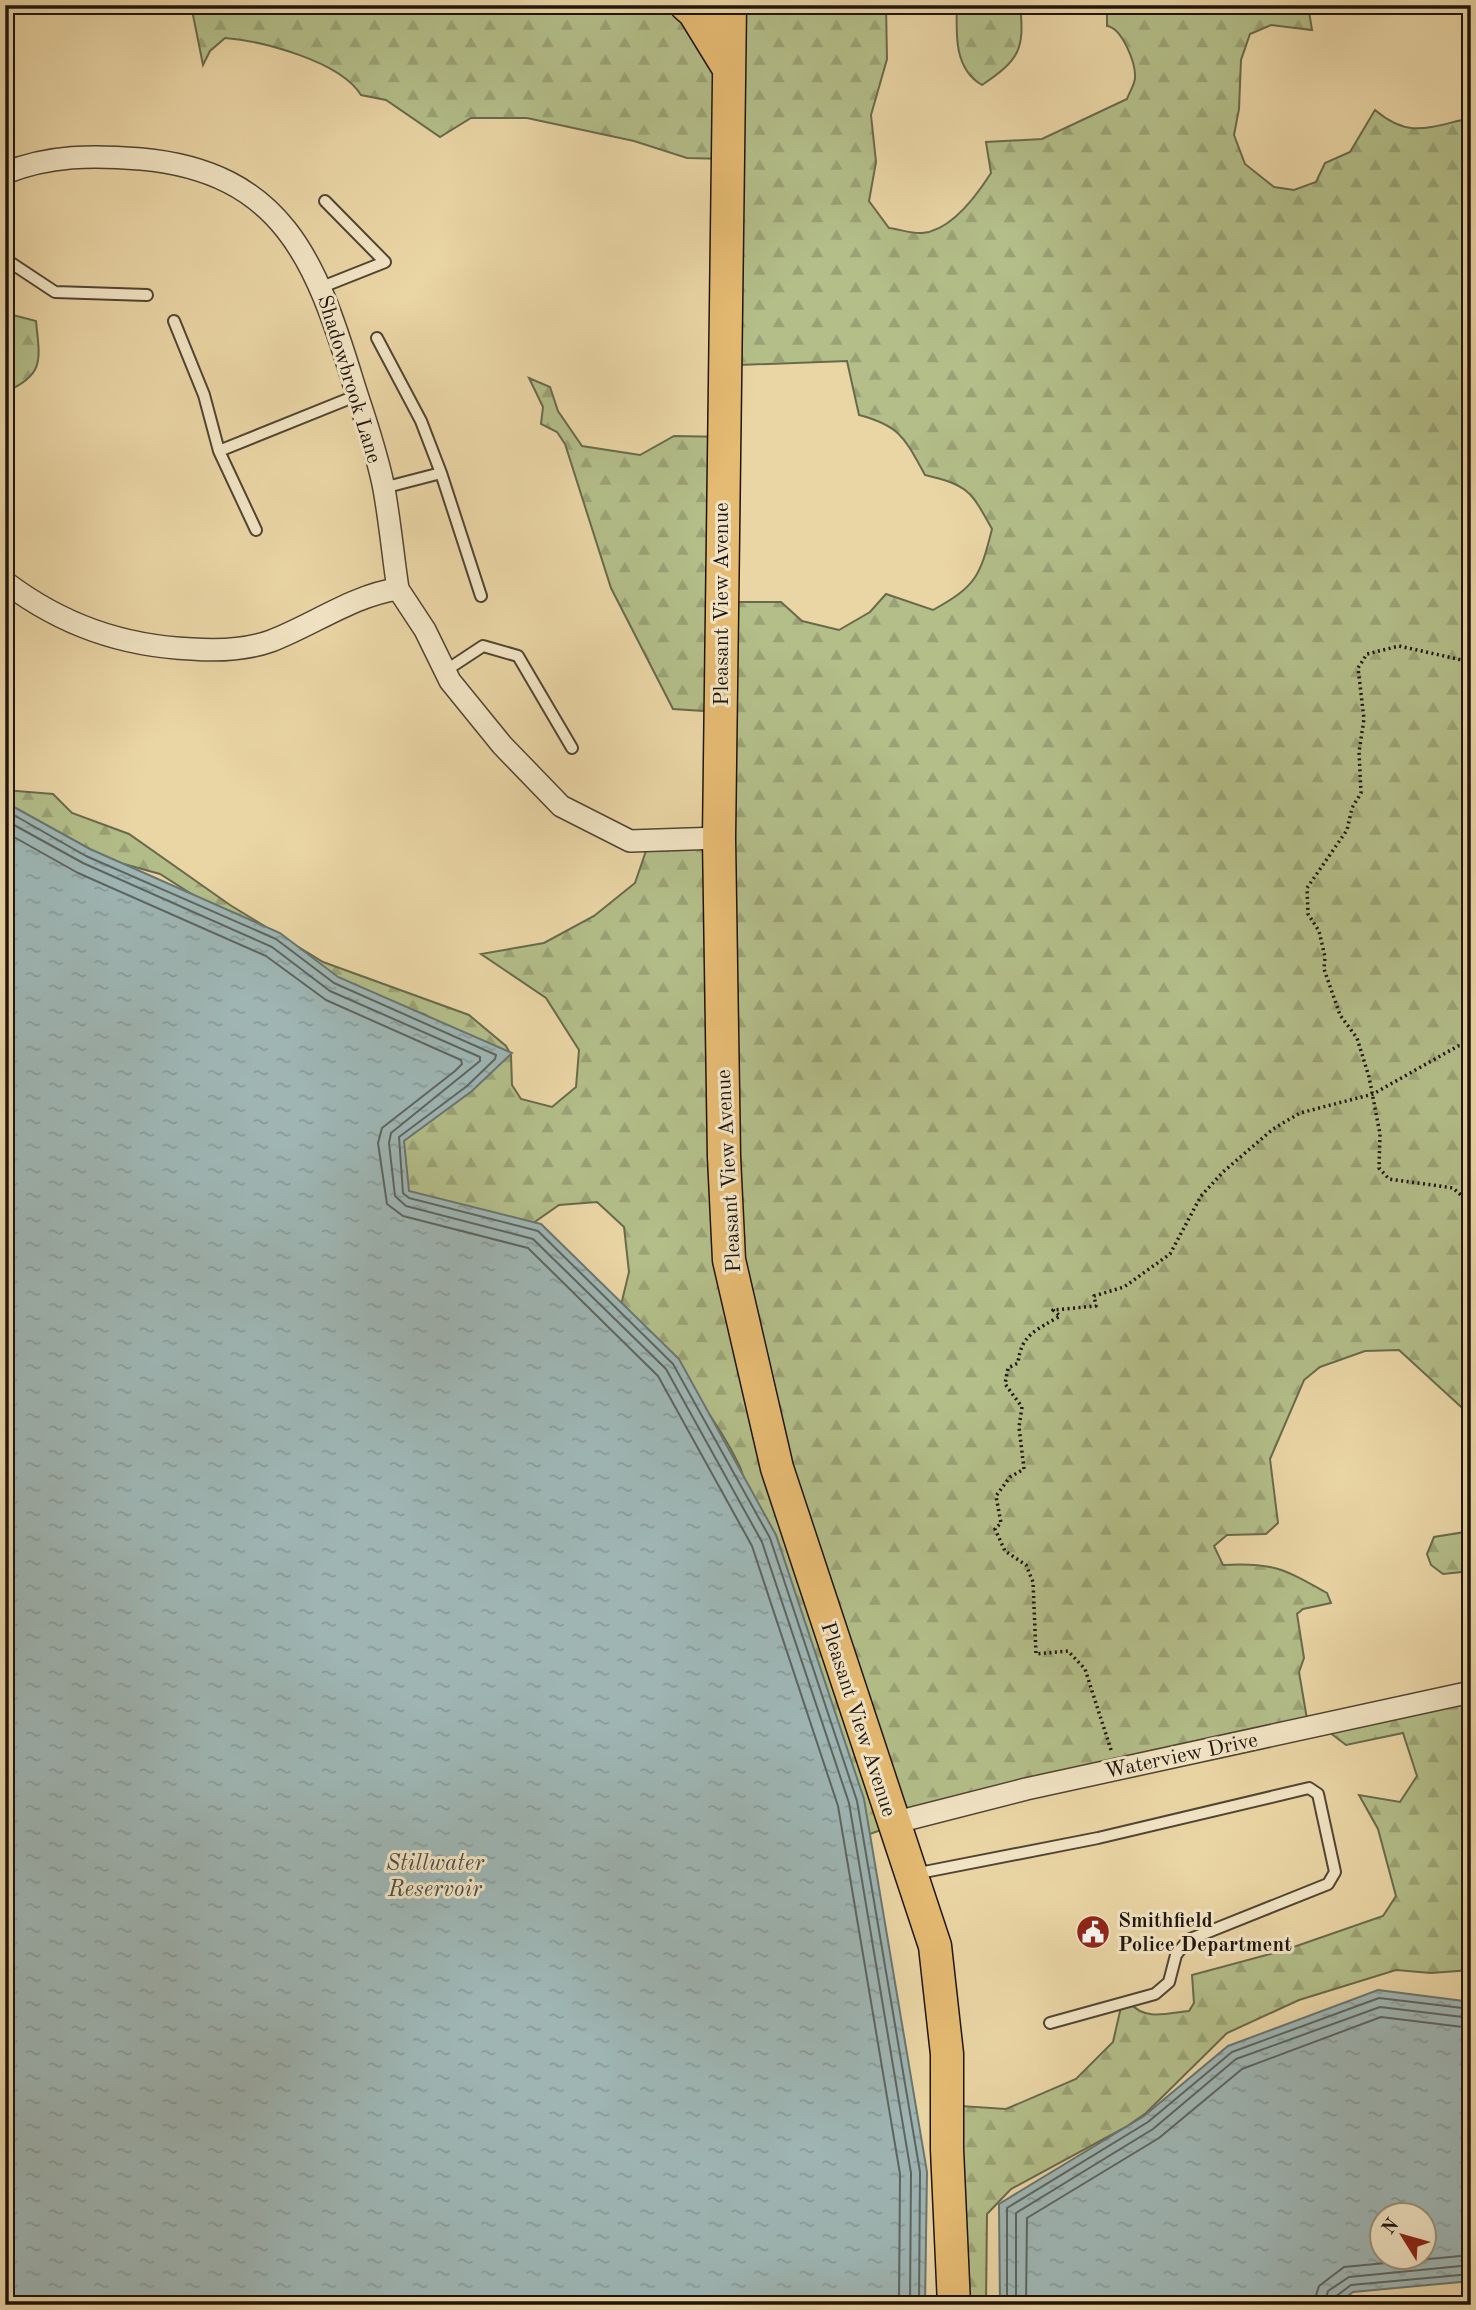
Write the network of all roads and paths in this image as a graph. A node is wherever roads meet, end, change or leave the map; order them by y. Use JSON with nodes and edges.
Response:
{"nodes":[{"id":1,"x":686,"y":5,"type":"edge"},
{"id":2,"x":730,"y":5,"type":"edge"},
{"id":3,"x":729,"y":69,"type":"junction"},
{"id":4,"x":5,"y":173,"type":"edge"},
{"id":5,"x":325,"y":201,"type":"dead end"},
{"id":6,"x":5,"y":259,"type":"edge"},
{"id":7,"x":321,"y":287,"type":"junction"},
{"id":8,"x":147,"y":295,"type":"dead end"},
{"id":9,"x":174,"y":321,"type":"dead end"},
{"id":10,"x":377,"y":338,"type":"dead end"},
{"id":11,"x":358,"y":395,"type":"junction"},
{"id":12,"x":219,"y":452,"type":"junction"},
{"id":13,"x":442,"y":473,"type":"junction"},
{"id":14,"x":383,"y":488,"type":"junction"},
{"id":15,"x":256,"y":530,"type":"dead end"},
{"id":16,"x":5,"y":582,"type":"edge"},
{"id":17,"x":398,"y":589,"type":"junction"},
{"id":18,"x":481,"y":596,"type":"dead end"},
{"id":19,"x":1471,"y":662,"type":"edge"},
{"id":20,"x":445,"y":671,"type":"junction"},
{"id":21,"x":572,"y":748,"type":"dead end"},
{"id":22,"x":719,"y":838,"type":"junction"},
{"id":23,"x":1471,"y":1045,"type":"edge"},
{"id":24,"x":1373,"y":1094,"type":"junction"},
{"id":25,"x":1471,"y":1204,"type":"edge"},
{"id":26,"x":1471,"y":1692,"type":"edge"},
{"id":27,"x":1117,"y":1769,"type":"junction"},
{"id":28,"x":893,"y":1823,"type":"junction"},
{"id":29,"x":911,"y":1875,"type":"junction"},
{"id":30,"x":1050,"y":2023,"type":"dead end"},
{"id":31,"x":954,"y":2305,"type":"edge"}],
"edges":[{"from":1,"to":3,"type":"main road"},
{"from":2,"to":3,"type":"main road","name":"Pleasant View Avenue"},
{"from":3,"to":22,"type":"main road","name":"Pleasant View Avenue"},
{"from":4,"to":7,"type":"street","name":"Shadowbrook Lane"},
{"from":5,"to":7,"type":"lane"},
{"from":6,"to":8,"type":"lane"},
{"from":7,"to":11,"type":"street","name":"Shadowbrook Lane"},
{"from":9,"to":12,"type":"lane"},
{"from":10,"to":13,"type":"lane"},
{"from":11,"to":12,"type":"lane"},
{"from":11,"to":14,"type":"street","name":"Shadowbrook Lane"},
{"from":12,"to":15,"type":"lane"},
{"from":13,"to":14,"type":"lane"},
{"from":13,"to":18,"type":"lane"},
{"from":14,"to":17,"type":"street","name":"Shadowbrook Lane"},
{"from":16,"to":17,"type":"street"},
{"from":17,"to":20,"type":"street","name":"Shadowbrook Lane"},
{"from":19,"to":24,"type":"path"},
{"from":20,"to":21,"type":"lane"},
{"from":20,"to":22,"type":"street","name":"Shadowbrook Lane"},
{"from":22,"to":28,"type":"main road","name":"Pleasant View Avenue"},
{"from":23,"to":24,"type":"path"},
{"from":24,"to":25,"type":"path"},
{"from":24,"to":27,"type":"path"},
{"from":26,"to":27,"type":"street","name":"Waterview Drive"},
{"from":27,"to":28,"type":"street","name":"Waterview Drive"},
{"from":28,"to":29,"type":"main road","name":"Pleasant View Avenue"},
{"from":29,"to":30,"type":"lane"},
{"from":29,"to":31,"type":"main road","name":"Pleasant View Avenue"}]}
